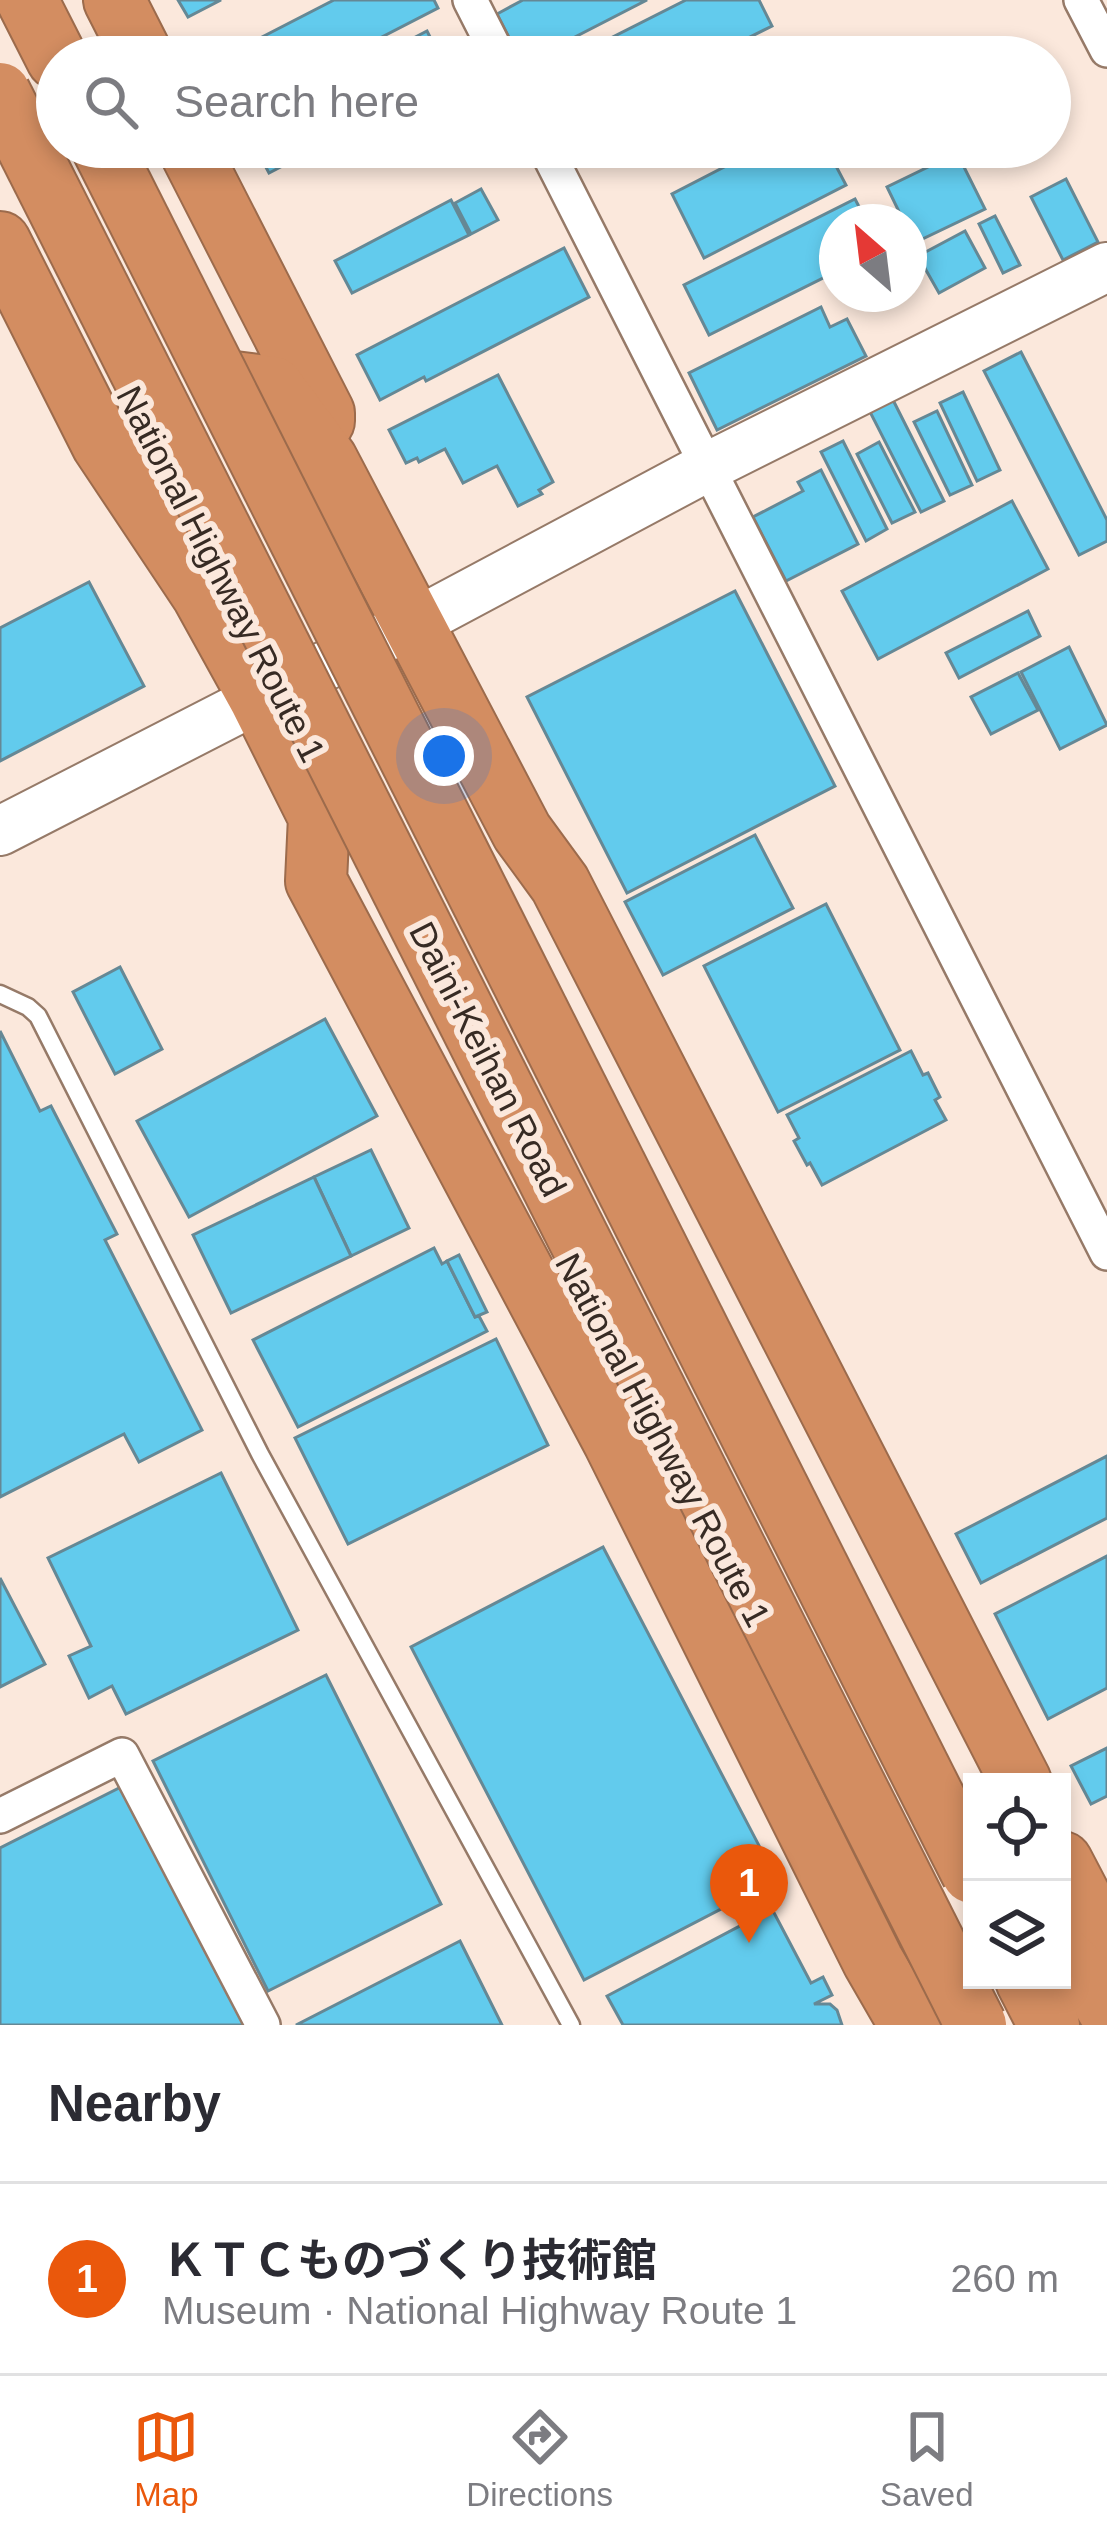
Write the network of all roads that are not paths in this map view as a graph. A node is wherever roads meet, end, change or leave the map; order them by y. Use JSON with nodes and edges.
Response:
{"nodes":[{"id":1,"x":28,"y":0,"type":"edge"},
{"id":2,"x":41,"y":0,"type":"edge"},
{"id":3,"x":114,"y":0,"type":"edge"},
{"id":4,"x":470,"y":0,"type":"edge"},
{"id":5,"x":1081,"y":0,"type":"edge"},
{"id":6,"x":46,"y":36,"type":"edge"},
{"id":7,"x":59,"y":36,"type":"edge"},
{"id":8,"x":132,"y":36,"type":"edge"},
{"id":9,"x":488,"y":36,"type":"edge"},
{"id":10,"x":1107,"y":50,"type":"edge"},
{"id":11,"x":0,"y":93,"type":"edge"},
{"id":12,"x":0,"y":148,"type":"edge"},
{"id":13,"x":36,"y":166,"type":"edge"},
{"id":14,"x":37,"y":168,"type":"edge"},
{"id":15,"x":113,"y":168,"type":"edge"},
{"id":16,"x":126,"y":168,"type":"edge"},
{"id":17,"x":199,"y":168,"type":"edge"},
{"id":18,"x":556,"y":168,"type":"edge"},
{"id":19,"x":0,"y":242,"type":"edge"},
{"id":20,"x":1107,"y":268,"type":"edge"},
{"id":21,"x":234,"y":382,"type":"junction"},
{"id":22,"x":132,"y":398,"type":"junction"},
{"id":23,"x":327,"y":460,"type":"junction"},
{"id":24,"x":709,"y":466,"type":"junction"},
{"id":25,"x":152,"y":523,"type":"junction"},
{"id":26,"x":392,"y":634,"type":"junction"},
{"id":27,"x":272,"y":693,"type":"junction"},
{"id":28,"x":319,"y":817,"type":"junction"},
{"id":29,"x":0,"y":831,"type":"edge"},
{"id":30,"x":522,"y":832,"type":"junction"},
{"id":31,"x":383,"y":906,"type":"junction"},
{"id":32,"x":508,"y":913,"type":"junction"},
{"id":33,"x":0,"y":994,"type":"edge"},
{"id":34,"x":1107,"y":1253,"type":"edge"},
{"id":35,"x":1016,"y":1773,"type":"edge"},
{"id":36,"x":963,"y":1808,"type":"edge"},
{"id":37,"x":0,"y":1816,"type":"edge"},
{"id":38,"x":963,"y":1855,"type":"edge"},
{"id":39,"x":1071,"y":1879,"type":"edge"},
{"id":40,"x":1107,"y":1948,"type":"edge"},
{"id":41,"x":1071,"y":1965,"type":"edge"},
{"id":42,"x":1031,"y":1989,"type":"edge"},
{"id":43,"x":1055,"y":1989,"type":"edge"},
{"id":44,"x":1107,"y":2008,"type":"edge"},
{"id":45,"x":951,"y":2017,"type":"edge"},
{"id":46,"x":263,"y":2025,"type":"edge"},
{"id":47,"x":571,"y":2025,"type":"edge"},
{"id":48,"x":1049,"y":2025,"type":"edge"},
{"id":49,"x":1073,"y":2025,"type":"edge"}],
"edges":[{"from":1,"to":6,"type":"highway"},
{"from":2,"to":7,"type":"highway"},
{"from":3,"to":8,"type":"highway"},
{"from":4,"to":9,"type":"street"},
{"from":5,"to":10,"type":"street"},
{"from":11,"to":13,"type":"highway","name":"Daini-Keihan Road","bridge":true},
{"from":12,"to":22,"type":"highway","name":"National Highway Route 1"},
{"from":14,"to":45,"type":"highway","name":"Daini-Keihan Road","bridge":true},
{"from":15,"to":38,"type":"highway","name":"Daini-Keihan Road","bridge":true},
{"from":16,"to":21,"type":"highway"},
{"from":17,"to":23,"type":"highway"},
{"from":18,"to":24,"type":"street"},
{"from":19,"to":25,"type":"highway"},
{"from":20,"to":24,"type":"street"},
{"from":21,"to":23,"type":"highway"},
{"from":21,"to":26,"type":"highway"},
{"from":22,"to":25,"type":"highway"},
{"from":22,"to":27,"type":"highway","name":"National Highway Route 1"},
{"from":23,"to":26,"type":"highway"},
{"from":24,"to":26,"type":"street"},
{"from":24,"to":34,"type":"street"},
{"from":25,"to":27,"type":"highway"},
{"from":26,"to":27,"type":"street"},
{"from":26,"to":30,"type":"highway"},
{"from":26,"to":32,"type":"highway"},
{"from":27,"to":28,"type":"highway"},
{"from":27,"to":29,"type":"street"},
{"from":27,"to":31,"type":"highway","name":"National Highway Route 1"},
{"from":28,"to":31,"type":"highway"},
{"from":28,"to":45,"type":"highway"},
{"from":30,"to":32,"type":"highway"},
{"from":30,"to":35,"type":"highway"},
{"from":31,"to":45,"type":"highway","name":"National Highway Route 1"},
{"from":32,"to":36,"type":"highway"},
{"from":33,"to":47,"type":"lane"},
{"from":37,"to":46,"type":"street"},
{"from":39,"to":40,"type":"highway"},
{"from":41,"to":44,"type":"highway"},
{"from":42,"to":48,"type":"highway"},
{"from":43,"to":49,"type":"highway"}]}
